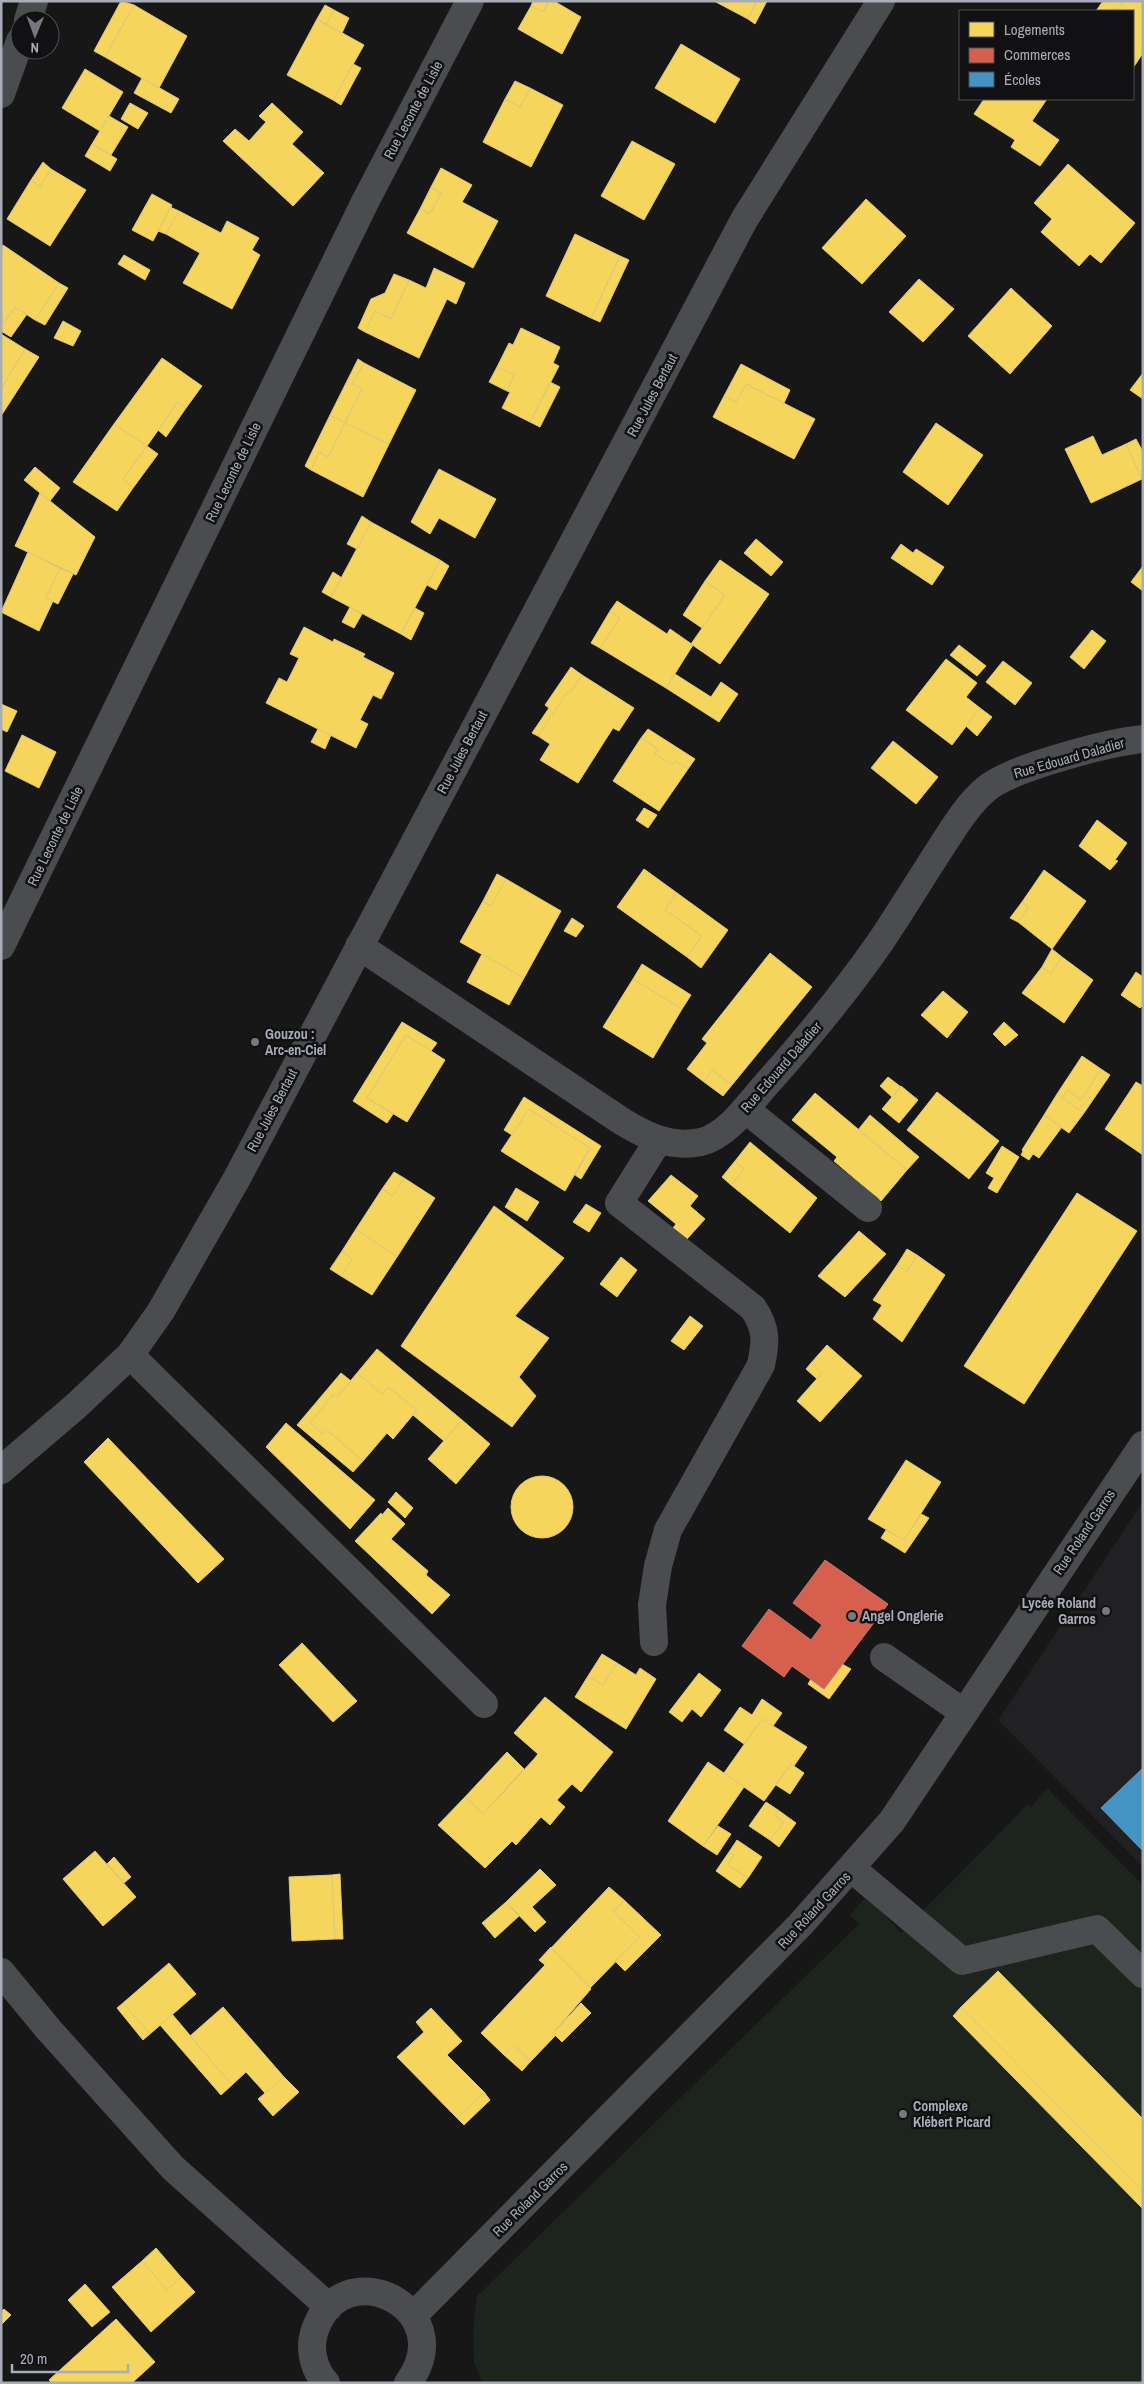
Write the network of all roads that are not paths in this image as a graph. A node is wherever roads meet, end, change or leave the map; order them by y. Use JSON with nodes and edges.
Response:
{"nodes":[{"id":1,"x":470,"y":1,"type":"edge"},
{"id":2,"x":881,"y":1,"type":"edge"},
{"id":3,"x":13,"y":60,"type":"edge"},
{"id":4,"x":1,"y":94,"type":"edge"},
{"id":5,"x":1143,"y":739,"type":"edge"},
{"id":6,"x":1,"y":946,"type":"edge"},
{"id":7,"x":359,"y":946,"type":"junction"},
{"id":8,"x":745,"y":1109,"type":"junction"},
{"id":9,"x":658,"y":1141,"type":"junction"},
{"id":10,"x":868,"y":1208,"type":"dead end"},
{"id":11,"x":130,"y":1355,"type":"junction"},
{"id":12,"x":1143,"y":1445,"type":"edge"},
{"id":13,"x":1,"y":1470,"type":"edge"},
{"id":14,"x":654,"y":1642,"type":"dead end"},
{"id":15,"x":884,"y":1656,"type":"dead end"},
{"id":16,"x":484,"y":1704,"type":"dead end"},
{"id":17,"x":963,"y":1712,"type":"junction"},
{"id":18,"x":852,"y":1868,"type":"junction"},
{"id":19,"x":1,"y":1972,"type":"edge"},
{"id":20,"x":1143,"y":1974,"type":"edge"},
{"id":21,"x":328,"y":2307,"type":"junction"},
{"id":22,"x":414,"y":2316,"type":"junction"},
{"id":23,"x":326,"y":2383,"type":"edge"},
{"id":24,"x":408,"y":2383,"type":"edge"}],
"edges":[{"from":1,"to":6,"type":"street","name":"Rue Leconte de Lisle"},
{"from":2,"to":7,"type":"street","name":"Rue Jules Bertaut"},
{"from":3,"to":4,"type":"street"},
{"from":5,"to":8,"type":"street","name":"Rue Edouard Daladier"},
{"from":7,"to":9,"type":"street","name":"Rue Edouard Daladier"},
{"from":7,"to":11,"type":"street","name":"Rue Jules Bertaut"},
{"from":8,"to":9,"type":"street","name":"Rue Edouard Daladier"},
{"from":8,"to":10,"type":"street"},
{"from":9,"to":14,"type":"street"},
{"from":11,"to":13,"type":"street","name":"Rue Jules Bertaut"},
{"from":11,"to":16,"type":"street"},
{"from":12,"to":17,"type":"street","name":"Rue Roland Garros"},
{"from":15,"to":17,"type":"street"},
{"from":17,"to":18,"type":"street","name":"Rue Roland Garros"},
{"from":18,"to":20,"type":"street"},
{"from":18,"to":22,"type":"street","name":"Rue Roland Garros"},
{"from":19,"to":21,"type":"street"},
{"from":21,"to":22,"type":"street"},
{"from":21,"to":23,"type":"street"},
{"from":22,"to":24,"type":"street"}]}
